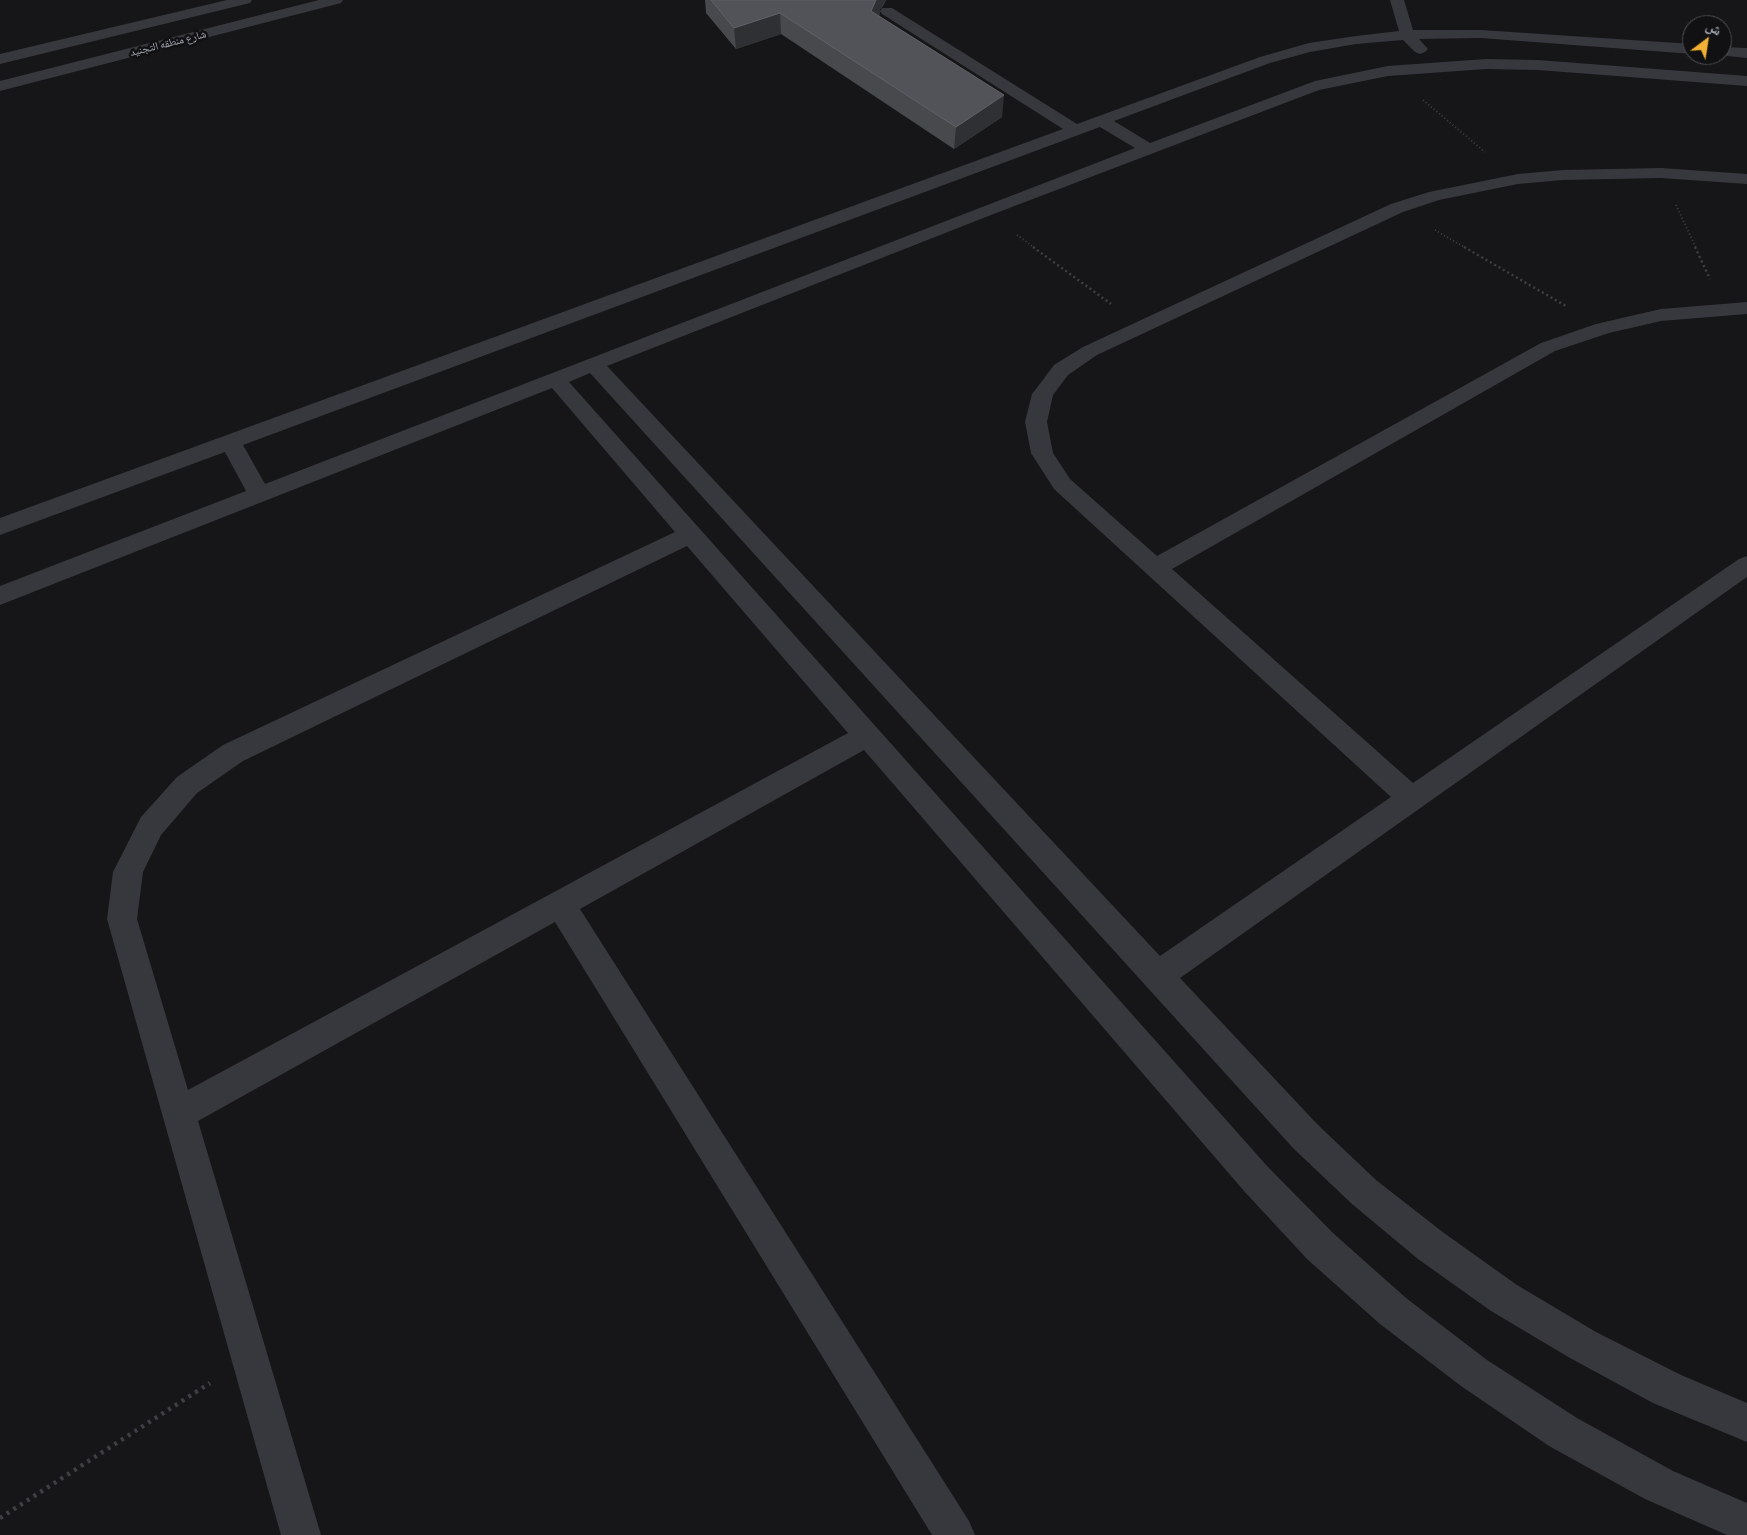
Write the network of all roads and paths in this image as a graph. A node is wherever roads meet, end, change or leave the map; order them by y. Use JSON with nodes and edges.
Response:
{"nodes":[{"id":1,"x":245,"y":0,"type":"edge"},
{"id":2,"x":336,"y":0,"type":"edge"},
{"id":3,"x":1397,"y":0,"type":"edge"},
{"id":4,"x":887,"y":11,"type":"dead end"},
{"id":5,"x":1408,"y":35,"type":"junction"},
{"id":6,"x":1682,"y":48,"type":"edge"},
{"id":7,"x":30,"y":52,"type":"junction"},
{"id":8,"x":1732,"y":53,"type":"edge"},
{"id":9,"x":1747,"y":54,"type":"edge"},
{"id":10,"x":0,"y":59,"type":"edge"},
{"id":11,"x":1436,"y":66,"type":"junction"},
{"id":12,"x":1388,"y":71,"type":"junction"},
{"id":13,"x":46,"y":75,"type":"junction"},
{"id":14,"x":1747,"y":81,"type":"edge"},
{"id":15,"x":0,"y":86,"type":"edge"},
{"id":16,"x":1100,"y":120,"type":"junction"},
{"id":17,"x":1076,"y":130,"type":"junction"},
{"id":18,"x":1147,"y":148,"type":"junction"},
{"id":19,"x":1662,"y":173,"type":"junction"},
{"id":20,"x":1747,"y":179,"type":"edge"},
{"id":21,"x":1518,"y":180,"type":"junction"},
{"id":22,"x":1397,"y":208,"type":"junction"},
{"id":23,"x":985,"y":210,"type":"junction"},
{"id":24,"x":1724,"y":308,"type":"junction"},
{"id":25,"x":1747,"y":308,"type":"edge"},
{"id":26,"x":1141,"y":327,"type":"junction"},
{"id":27,"x":1603,"y":328,"type":"junction"},
{"id":28,"x":593,"y":364,"type":"junction"},
{"id":29,"x":554,"y":379,"type":"junction"},
{"id":30,"x":230,"y":442,"type":"junction"},
{"id":31,"x":260,"y":495,"type":"junction"},
{"id":32,"x":0,"y":527,"type":"edge"},
{"id":33,"x":690,"y":535,"type":"junction"},
{"id":34,"x":1747,"y":566,"type":"edge"},
{"id":35,"x":1155,"y":568,"type":"junction"},
{"id":36,"x":0,"y":596,"type":"edge"},
{"id":37,"x":866,"y":736,"type":"junction"},
{"id":38,"x":1412,"y":799,"type":"junction"},
{"id":39,"x":560,"y":904,"type":"junction"},
{"id":40,"x":1157,"y":976,"type":"junction"},
{"id":41,"x":178,"y":1114,"type":"junction"},
{"id":42,"x":248,"y":1358,"type":"junction"},
{"id":43,"x":1747,"y":1423,"type":"edge"},
{"id":44,"x":0,"y":1518,"type":"edge"},
{"id":45,"x":1747,"y":1524,"type":"edge"},
{"id":46,"x":301,"y":1535,"type":"edge"},
{"id":47,"x":955,"y":1535,"type":"edge"}],
"edges":[{"from":1,"to":7,"type":"street","name":"شارع منطقه التجنيد"},
{"from":2,"to":13,"type":"street","name":"شارع منطقه التجنيد"},
{"from":3,"to":5,"type":"street"},
{"from":4,"to":17,"type":"street"},
{"from":5,"to":6,"type":"street"},
{"from":5,"to":11,"type":"street"},
{"from":5,"to":16,"type":"street"},
{"from":7,"to":10,"type":"street","name":"شارع منطقه التجنيد"},
{"from":7,"to":13,"type":"street"},
{"from":8,"to":9,"type":"street"},
{"from":11,"to":12,"type":"street"},
{"from":11,"to":14,"type":"street"},
{"from":12,"to":18,"type":"street"},
{"from":12,"to":21,"type":"path"},
{"from":13,"to":15,"type":"street","name":"شارع منطقه التجنيد"},
{"from":16,"to":17,"type":"street"},
{"from":16,"to":18,"type":"street"},
{"from":17,"to":30,"type":"street"},
{"from":18,"to":23,"type":"street"},
{"from":19,"to":20,"type":"street"},
{"from":19,"to":21,"type":"street"},
{"from":19,"to":24,"type":"path"},
{"from":21,"to":22,"type":"street"},
{"from":22,"to":26,"type":"street"},
{"from":22,"to":27,"type":"path"},
{"from":23,"to":26,"type":"path"},
{"from":23,"to":28,"type":"street"},
{"from":24,"to":25,"type":"street"},
{"from":24,"to":27,"type":"street"},
{"from":26,"to":35,"type":"street"},
{"from":27,"to":35,"type":"street"},
{"from":28,"to":29,"type":"street"},
{"from":28,"to":40,"type":"street"},
{"from":29,"to":31,"type":"street"},
{"from":29,"to":33,"type":"street"},
{"from":30,"to":31,"type":"street"},
{"from":30,"to":32,"type":"street"},
{"from":31,"to":36,"type":"street"},
{"from":33,"to":37,"type":"street"},
{"from":33,"to":41,"type":"street"},
{"from":34,"to":38,"type":"street"},
{"from":35,"to":38,"type":"street"},
{"from":37,"to":39,"type":"street"},
{"from":37,"to":45,"type":"street"},
{"from":38,"to":40,"type":"street"},
{"from":39,"to":41,"type":"street"},
{"from":39,"to":47,"type":"street"},
{"from":40,"to":43,"type":"street"},
{"from":41,"to":42,"type":"street"},
{"from":42,"to":44,"type":"path"},
{"from":42,"to":46,"type":"street"}]}
